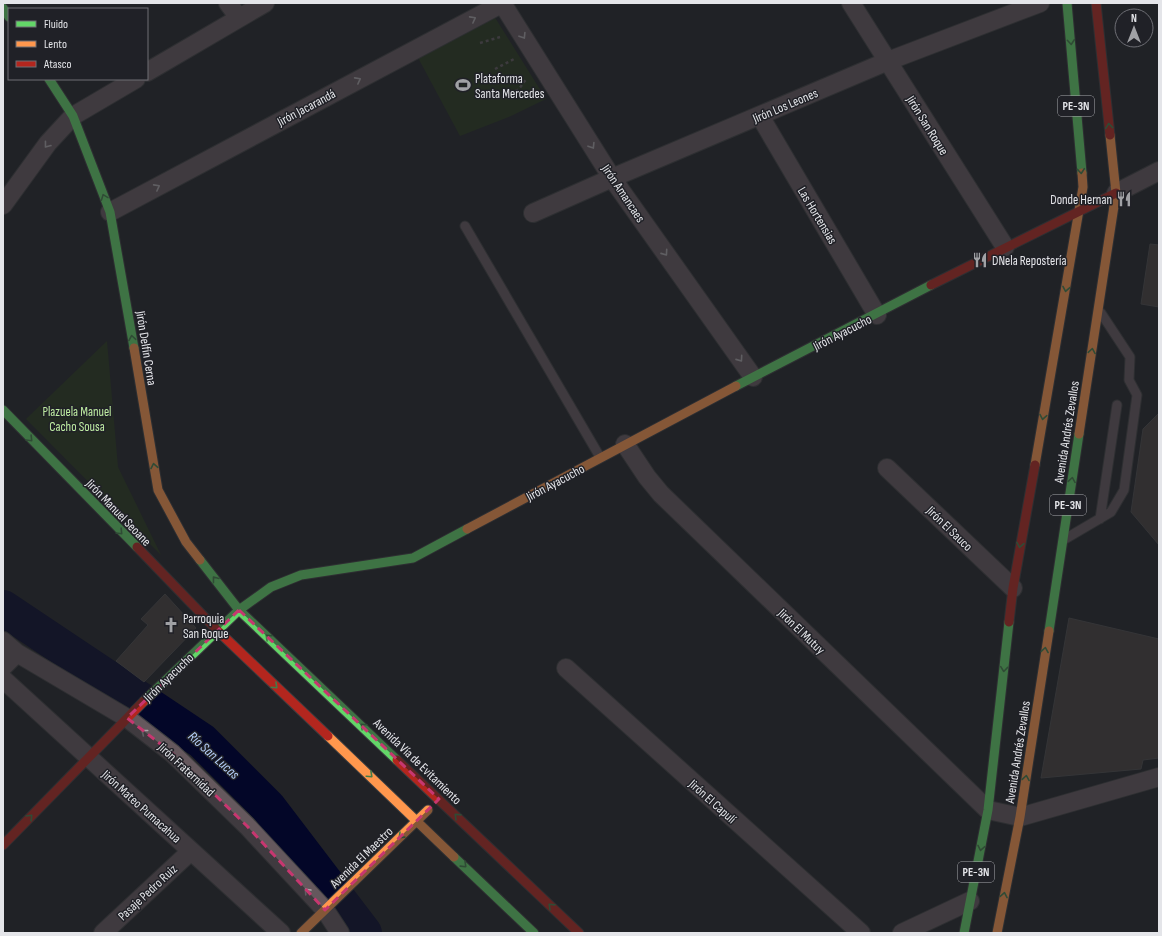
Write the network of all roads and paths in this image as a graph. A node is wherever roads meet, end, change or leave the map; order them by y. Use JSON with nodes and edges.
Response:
{"nodes":[{"id":1,"x":228,"y":3,"type":"edge"},
{"id":2,"x":265,"y":3,"type":"edge"},
{"id":3,"x":502,"y":3,"type":"edge"},
{"id":4,"x":851,"y":3,"type":"edge"},
{"id":5,"x":1040,"y":3,"type":"edge"},
{"id":6,"x":1068,"y":3,"type":"edge"},
{"id":7,"x":1096,"y":3,"type":"edge"},
{"id":8,"x":238,"y":18,"type":"junction"},
{"id":9,"x":505,"y":36,"type":"dead end"},
{"id":10,"x":480,"y":44,"type":"dead end"},
{"id":11,"x":518,"y":57,"type":"dead end"},
{"id":12,"x":888,"y":60,"type":"junction"},
{"id":13,"x":495,"y":69,"type":"dead end"},
{"id":14,"x":148,"y":71,"type":"edge"},
{"id":15,"x":528,"y":76,"type":"dead end"},
{"id":16,"x":50,"y":80,"type":"edge"},
{"id":17,"x":134,"y":80,"type":"edge"},
{"id":18,"x":506,"y":97,"type":"dead end"},
{"id":19,"x":73,"y":116,"type":"junction"},
{"id":20,"x":760,"y":116,"type":"junction"},
{"id":21,"x":1159,"y":171,"type":"edge"},
{"id":22,"x":612,"y":178,"type":"junction"},
{"id":23,"x":1116,"y":193,"type":"junction"},
{"id":24,"x":3,"y":205,"type":"edge"},
{"id":25,"x":1080,"y":209,"type":"junction"},
{"id":26,"x":110,"y":212,"type":"junction"},
{"id":27,"x":533,"y":213,"type":"dead end"},
{"id":28,"x":465,"y":226,"type":"dead end"},
{"id":29,"x":1005,"y":247,"type":"junction"},
{"id":30,"x":1098,"y":309,"type":"junction"},
{"id":31,"x":877,"y":315,"type":"junction"},
{"id":32,"x":753,"y":378,"type":"junction"},
{"id":33,"x":1117,"y":405,"type":"dead end"},
{"id":34,"x":3,"y":410,"type":"edge"},
{"id":35,"x":625,"y":444,"type":"junction"},
{"id":36,"x":600,"y":457,"type":"junction"},
{"id":37,"x":887,"y":468,"type":"dead end"},
{"id":38,"x":1100,"y":519,"type":"junction"},
{"id":39,"x":1062,"y":541,"type":"junction"},
{"id":40,"x":1013,"y":588,"type":"junction"},
{"id":41,"x":238,"y":610,"type":"junction"},
{"id":42,"x":216,"y":630,"type":"junction"},
{"id":43,"x":3,"y":641,"type":"edge"},
{"id":44,"x":17,"y":653,"type":"junction"},
{"id":45,"x":3,"y":667,"type":"edge"},
{"id":46,"x":566,"y":668,"type":"dead end"},
{"id":47,"x":3,"y":679,"type":"edge"},
{"id":48,"x":132,"y":713,"type":"junction"},
{"id":49,"x":88,"y":758,"type":"junction"},
{"id":50,"x":1159,"y":777,"type":"edge"},
{"id":51,"x":439,"y":799,"type":"junction"},
{"id":52,"x":988,"y":810,"type":"junction"},
{"id":53,"x":1020,"y":817,"type":"junction"},
{"id":54,"x":418,"y":820,"type":"junction"},
{"id":55,"x":3,"y":845,"type":"edge"},
{"id":56,"x":191,"y":851,"type":"junction"},
{"id":57,"x":970,"y":902,"type":"junction"},
{"id":58,"x":329,"y":905,"type":"junction"},
{"id":59,"x":103,"y":933,"type":"edge"},
{"id":60,"x":281,"y":933,"type":"edge"},
{"id":61,"x":301,"y":933,"type":"edge"},
{"id":62,"x":340,"y":933,"type":"edge"},
{"id":63,"x":534,"y":933,"type":"edge"},
{"id":64,"x":579,"y":933,"type":"edge"},
{"id":65,"x":861,"y":933,"type":"edge"},
{"id":66,"x":902,"y":933,"type":"edge"},
{"id":67,"x":964,"y":933,"type":"edge"},
{"id":68,"x":997,"y":933,"type":"edge"}],
"edges":[{"from":1,"to":8,"type":"street"},
{"from":2,"to":8,"type":"street"},
{"from":3,"to":22,"type":"street","name":"Jirón Amancaes","one_way":true},
{"from":26,"to":3,"type":"street","name":"Jirón Jacarandá","one_way":true},
{"from":4,"to":12,"type":"street","name":"Jirón San Roque"},
{"from":5,"to":12,"type":"street","name":"Jirón Los Leones"},
{"from":6,"to":25,"type":"main road","name":"Avenida Andrés Zevallos","number":"PE-3N","one_way":true},
{"from":23,"to":7,"type":"main road","name":"Avenida Andrés Zevallos","number":"PE-3N","one_way":true},
{"from":8,"to":14,"type":"street"},
{"from":9,"to":10,"type":"path"},
{"from":11,"to":13,"type":"path"},
{"from":12,"to":20,"type":"street","name":"Jirón Los Leones"},
{"from":12,"to":29,"type":"street","name":"Jirón San Roque"},
{"from":15,"to":18,"type":"path"},
{"from":16,"to":19,"type":"main road","name":"Jirón Delfín Cerna"},
{"from":17,"to":19,"type":"street"},
{"from":19,"to":24,"type":"street","one_way":true},
{"from":26,"to":19,"type":"main road","name":"Jirón Delfín Cerna","one_way":true},
{"from":20,"to":22,"type":"street","name":"Jirón Los Leones"},
{"from":20,"to":31,"type":"street","name":"Las Hortensias"},
{"from":21,"to":23,"type":"street","name":"Jirón Ayacucho"},
{"from":22,"to":27,"type":"street","name":"Jirón Los Leones"},
{"from":22,"to":32,"type":"street","name":"Jirón Amancaes","one_way":true},
{"from":23,"to":25,"type":"main road","name":"Jirón Ayacucho"},
{"from":23,"to":30,"type":"main road","name":"Avenida Andrés Zevallos","number":"PE-3N"},
{"from":25,"to":29,"type":"main road","name":"Jirón Ayacucho"},
{"from":25,"to":40,"type":"main road","name":"Avenida Andrés Zevallos","number":"PE-3N","one_way":true},
{"from":41,"to":26,"type":"main road","name":"Jirón Delfín Cerna","one_way":true},
{"from":28,"to":36,"type":"lane"},
{"from":29,"to":31,"type":"main road","name":"Jirón Ayacucho"},
{"from":30,"to":38,"type":"lane"},
{"from":39,"to":30,"type":"main road","name":"Avenida Andrés Zevallos","number":"PE-3N","one_way":true},
{"from":31,"to":32,"type":"main road","name":"Jirón Ayacucho"},
{"from":32,"to":35,"type":"main road","name":"Jirón Ayacucho"},
{"from":33,"to":38,"type":"lane"},
{"from":34,"to":42,"type":"main road","name":"Jirón Manuel Seoane","one_way":true},
{"from":35,"to":36,"type":"main road","name":"Jirón Ayacucho"},
{"from":35,"to":52,"type":"street","name":"Jirón El Mutuy"},
{"from":36,"to":41,"type":"main road","name":"Jirón Ayacucho"},
{"from":37,"to":40,"type":"street","name":"Jirón El Sauco"},
{"from":38,"to":39,"type":"lane"},
{"from":53,"to":39,"type":"main road","name":"Avenida Andrés Zevallos","number":"PE-3N","one_way":true},
{"from":40,"to":52,"type":"main road","name":"Avenida Andrés Zevallos","number":"PE-3N","one_way":true},
{"from":41,"to":42,"type":"main road","name":"Jirón Ayacucho"},
{"from":51,"to":41,"type":"main road","name":"Avenida Vía de Evitamiento","one_way":true},
{"from":42,"to":48,"type":"main road","name":"Jirón Ayacucho"},
{"from":42,"to":54,"type":"main road","one_way":true},
{"from":43,"to":44,"type":"street","name":"Jirón Fraternidad"},
{"from":44,"to":45,"type":"street"},
{"from":44,"to":48,"type":"street","name":"Jirón Fraternidad"},
{"from":46,"to":65,"type":"street","name":"Jirón El Capulí"},
{"from":47,"to":49,"type":"street","name":"Jirón Mateo Pumacahua"},
{"from":48,"to":49,"type":"main road","name":"Jirón Ayacucho"},
{"from":58,"to":48,"type":"street","name":"Jirón Fraternidad","one_way":true},
{"from":55,"to":49,"type":"main road","name":"Jirón Ayacucho","one_way":true},
{"from":49,"to":56,"type":"street","name":"Jirón Mateo Pumacahua"},
{"from":50,"to":53,"type":"street"},
{"from":51,"to":54,"type":"main road","name":"Avenida El Maestro"},
{"from":64,"to":51,"type":"main road","name":"Avenida Vía de Evitamiento","one_way":true},
{"from":52,"to":53,"type":"street"},
{"from":52,"to":57,"type":"main road","name":"Avenida Andrés Zevallos","number":"PE-3N","one_way":true},
{"from":68,"to":53,"type":"main road","name":"Avenida Andrés Zevallos","number":"PE-3N","one_way":true},
{"from":54,"to":58,"type":"main road","name":"Avenida El Maestro","one_way":true},
{"from":54,"to":63,"type":"main road","one_way":true},
{"from":56,"to":59,"type":"street","name":"Pasaje Pedro Ruiz"},
{"from":56,"to":60,"type":"street","name":"Jirón Mateo Pumacahua"},
{"from":57,"to":66,"type":"street"},
{"from":57,"to":67,"type":"main road","name":"Avenida Andrés Zevallos","number":"PE-3N"},
{"from":58,"to":61,"type":"main road","name":"Avenida El Maestro"},
{"from":58,"to":62,"type":"street","name":"Jirón Fraternidad"}]}
